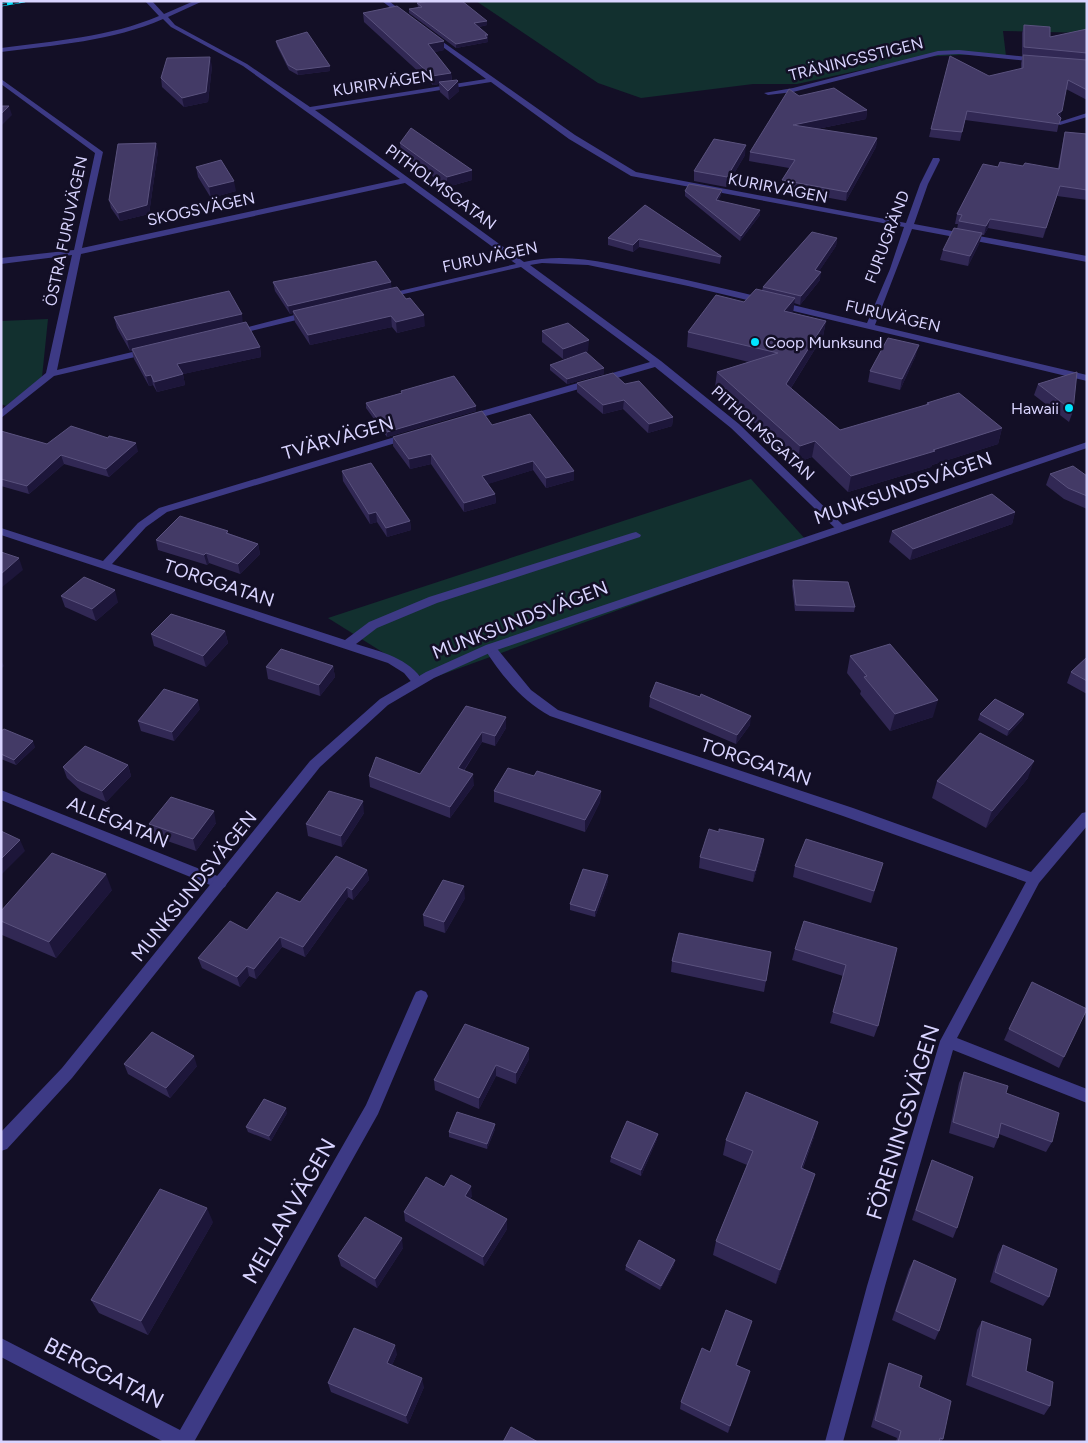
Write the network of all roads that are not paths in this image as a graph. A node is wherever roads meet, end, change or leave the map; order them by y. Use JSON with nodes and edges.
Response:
{"nodes":[{"id":1,"x":148,"y":1,"type":"edge"},
{"id":2,"x":200,"y":1,"type":"edge"},
{"id":3,"x":385,"y":1,"type":"edge"},
{"id":4,"x":164,"y":18,"type":"junction"},
{"id":5,"x":415,"y":24,"type":"edge"},
{"id":6,"x":423,"y":29,"type":"edge"},
{"id":7,"x":1,"y":50,"type":"edge"},
{"id":8,"x":1050,"y":61,"type":"edge"},
{"id":9,"x":490,"y":80,"type":"junction"},
{"id":10,"x":1,"y":81,"type":"edge"},
{"id":11,"x":768,"y":93,"type":"dead end"},
{"id":12,"x":308,"y":109,"type":"junction"},
{"id":13,"x":1087,"y":114,"type":"edge"},
{"id":14,"x":1060,"y":123,"type":"edge"},
{"id":15,"x":936,"y":160,"type":"dead end"},
{"id":16,"x":406,"y":180,"type":"junction"},
{"id":17,"x":910,"y":227,"type":"junction"},
{"id":18,"x":78,"y":252,"type":"junction"},
{"id":19,"x":1087,"y":259,"type":"edge"},
{"id":20,"x":1,"y":261,"type":"edge"},
{"id":21,"x":522,"y":264,"type":"junction"},
{"id":22,"x":379,"y":298,"type":"edge"},
{"id":23,"x":322,"y":312,"type":"edge"},
{"id":24,"x":870,"y":326,"type":"junction"},
{"id":25,"x":226,"y":334,"type":"edge"},
{"id":26,"x":159,"y":349,"type":"edge"},
{"id":27,"x":658,"y":363,"type":"junction"},
{"id":28,"x":51,"y":374,"type":"junction"},
{"id":29,"x":1087,"y":378,"type":"edge"},
{"id":30,"x":1,"y":414,"type":"edge"},
{"id":31,"x":459,"y":421,"type":"edge"},
{"id":32,"x":422,"y":432,"type":"edge"},
{"id":33,"x":1087,"y":445,"type":"edge"},
{"id":34,"x":841,"y":528,"type":"junction"},
{"id":35,"x":1,"y":531,"type":"edge"},
{"id":36,"x":636,"y":535,"type":"dead end"},
{"id":37,"x":105,"y":565,"type":"junction"},
{"id":38,"x":347,"y":645,"type":"junction"},
{"id":39,"x":490,"y":648,"type":"junction"},
{"id":40,"x":418,"y":682,"type":"junction"},
{"id":41,"x":1,"y":795,"type":"edge"},
{"id":42,"x":1087,"y":816,"type":"edge"},
{"id":43,"x":1034,"y":879,"type":"junction"},
{"id":44,"x":220,"y":883,"type":"junction"},
{"id":45,"x":421,"y":996,"type":"dead end"},
{"id":46,"x":948,"y":1042,"type":"junction"},
{"id":47,"x":1087,"y":1096,"type":"edge"},
{"id":48,"x":1,"y":1144,"type":"edge"},
{"id":49,"x":1,"y":1347,"type":"edge"},
{"id":50,"x":184,"y":1442,"type":"edge"},
{"id":51,"x":834,"y":1442,"type":"edge"}],
"edges":[{"from":1,"to":4,"type":"street","name":"PITHOLMSGATAN"},
{"from":2,"to":4,"type":"street"},
{"from":3,"to":5,"type":"street"},
{"from":4,"to":7,"type":"street"},
{"from":4,"to":12,"type":"street","name":"PITHOLMSGATAN"},
{"from":6,"to":9,"type":"street","name":"KURIRVÄGEN"},
{"from":8,"to":11,"type":"street","name":"TRÄNINGSSTIGEN"},
{"from":9,"to":12,"type":"street","name":"KURIRVÄGEN"},
{"from":9,"to":17,"type":"street","name":"KURIRVÄGEN"},
{"from":10,"to":18,"type":"street","name":"ÖSTRA FURUVÄGEN"},
{"from":12,"to":16,"type":"street","name":"PITHOLMSGATAN"},
{"from":13,"to":14,"type":"street"},
{"from":15,"to":17,"type":"street","name":"FURUGRÄND"},
{"from":16,"to":18,"type":"street","name":"SKOGSVÄGEN"},
{"from":16,"to":21,"type":"street","name":"PITHOLMSGATAN"},
{"from":17,"to":19,"type":"street","name":"KURIRVÄGEN"},
{"from":17,"to":24,"type":"street","name":"FURUGRÄND"},
{"from":18,"to":20,"type":"street","name":"SKOGSVÄGEN"},
{"from":18,"to":28,"type":"street","name":"ÖSTRA FURUVÄGEN"},
{"from":21,"to":22,"type":"street","name":"FURUVÄGEN"},
{"from":21,"to":24,"type":"street","name":"FURUVÄGEN"},
{"from":21,"to":27,"type":"street","name":"PITHOLMSGATAN"},
{"from":23,"to":25,"type":"street"},
{"from":24,"to":29,"type":"street","name":"FURUVÄGEN"},
{"from":26,"to":28,"type":"street"},
{"from":27,"to":31,"type":"street"},
{"from":27,"to":34,"type":"street","name":"PITHOLMSGATAN"},
{"from":28,"to":30,"type":"street"},
{"from":32,"to":37,"type":"street","name":"TVÄRVÄGEN"},
{"from":33,"to":34,"type":"street","name":"MUNKSUNDSVÄGEN"},
{"from":34,"to":39,"type":"street","name":"MUNKSUNDSVÄGEN"},
{"from":35,"to":37,"type":"street","name":"TORGGATAN"},
{"from":36,"to":38,"type":"street"},
{"from":37,"to":38,"type":"street","name":"TORGGATAN"},
{"from":38,"to":40,"type":"street","name":"TORGGATAN"},
{"from":39,"to":40,"type":"street","name":"MUNKSUNDSVÄGEN"},
{"from":39,"to":43,"type":"street","name":"TORGGATAN"},
{"from":40,"to":44,"type":"street","name":"MUNKSUNDSVÄGEN"},
{"from":41,"to":44,"type":"street","name":"ALLÉGATAN"},
{"from":42,"to":43,"type":"street","name":"FÖRENINGSVÄGEN"},
{"from":43,"to":46,"type":"street","name":"FÖRENINGSVÄGEN"},
{"from":44,"to":48,"type":"street","name":"MUNKSUNDSVÄGEN"},
{"from":45,"to":50,"type":"street","name":"MELLANVÄGEN"},
{"from":46,"to":47,"type":"street"},
{"from":46,"to":51,"type":"street","name":"FÖRENINGSVÄGEN"},
{"from":49,"to":50,"type":"street","name":"BERGGATAN"}]}
